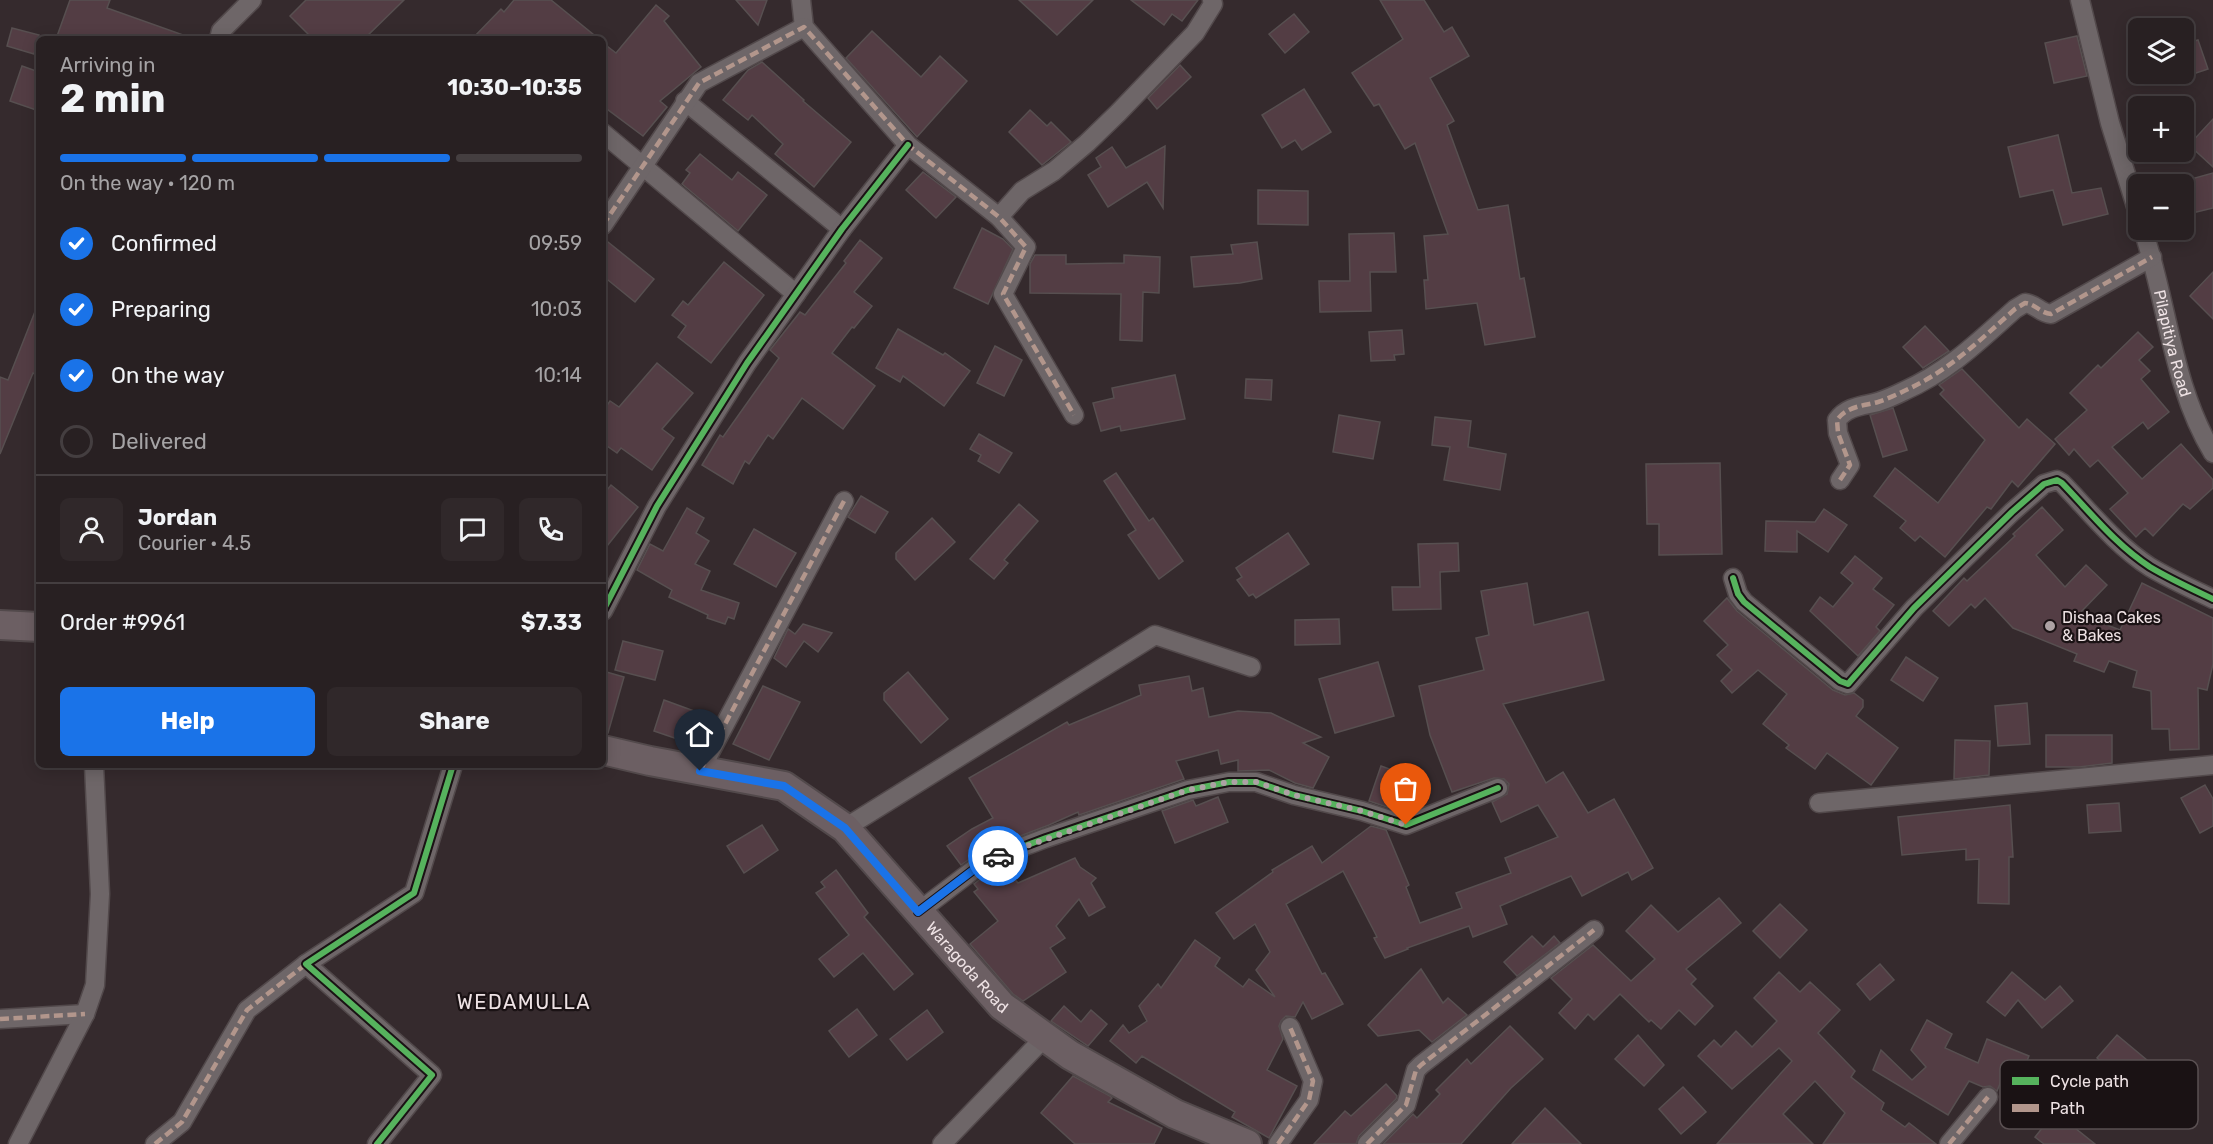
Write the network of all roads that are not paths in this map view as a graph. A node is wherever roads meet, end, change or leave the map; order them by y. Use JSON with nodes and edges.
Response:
{"nodes":[{"id":1,"x":252,"y":0,"type":"edge"},
{"id":2,"x":801,"y":0,"type":"edge"},
{"id":3,"x":1212,"y":0,"type":"edge"},
{"id":4,"x":2080,"y":0,"type":"edge"},
{"id":5,"x":804,"y":27,"type":"junction"},
{"id":6,"x":220,"y":36,"type":"edge"},
{"id":7,"x":685,"y":101,"type":"junction"},
{"id":8,"x":606,"y":135,"type":"edge"},
{"id":9,"x":908,"y":145,"type":"junction"},
{"id":10,"x":643,"y":165,"type":"junction"},
{"id":11,"x":2128,"y":181,"type":"edge"},
{"id":12,"x":999,"y":217,"type":"junction"},
{"id":13,"x":606,"y":220,"type":"edge"},
{"id":14,"x":842,"y":230,"type":"junction"},
{"id":15,"x":2147,"y":240,"type":"edge"},
{"id":16,"x":2152,"y":257,"type":"junction"},
{"id":17,"x":796,"y":294,"type":"junction"},
{"id":18,"x":1074,"y":415,"type":"dead end"},
{"id":19,"x":2213,"y":453,"type":"edge"},
{"id":20,"x":1840,"y":480,"type":"dead end"},
{"id":21,"x":844,"y":501,"type":"dead end"},
{"id":22,"x":1732,"y":578,"type":"dead end"},
{"id":23,"x":2213,"y":599,"type":"edge"},
{"id":24,"x":606,"y":605,"type":"edge"},
{"id":25,"x":0,"y":625,"type":"edge"},
{"id":26,"x":36,"y":627,"type":"edge"},
{"id":27,"x":1251,"y":667,"type":"dead end"},
{"id":28,"x":606,"y":751,"type":"edge"},
{"id":29,"x":2213,"y":765,"type":"edge"},
{"id":30,"x":94,"y":768,"type":"edge"},
{"id":31,"x":452,"y":768,"type":"edge"},
{"id":32,"x":700,"y":771,"type":"junction"},
{"id":33,"x":1498,"y":788,"type":"dead end"},
{"id":34,"x":1819,"y":803,"type":"dead end"},
{"id":35,"x":845,"y":828,"type":"junction"},
{"id":36,"x":918,"y":912,"type":"junction"},
{"id":37,"x":1594,"y":930,"type":"dead end"},
{"id":38,"x":306,"y":964,"type":"junction"},
{"id":39,"x":85,"y":1014,"type":"junction"},
{"id":40,"x":0,"y":1019,"type":"edge"},
{"id":41,"x":1290,"y":1028,"type":"dead end"},
{"id":42,"x":1045,"y":1036,"type":"junction"},
{"id":43,"x":1988,"y":1097,"type":"dead end"},
{"id":44,"x":18,"y":1144,"type":"edge"},
{"id":45,"x":155,"y":1144,"type":"edge"},
{"id":46,"x":377,"y":1144,"type":"edge"},
{"id":47,"x":942,"y":1144,"type":"edge"},
{"id":48,"x":1247,"y":1144,"type":"edge"},
{"id":49,"x":1278,"y":1144,"type":"edge"},
{"id":50,"x":1367,"y":1144,"type":"edge"},
{"id":51,"x":1950,"y":1144,"type":"edge"}],
"edges":[{"from":1,"to":6,"type":"street"},
{"from":2,"to":5,"type":"street"},
{"from":3,"to":12,"type":"street"},
{"from":4,"to":11,"type":"street"},
{"from":5,"to":7,"type":"street"},
{"from":5,"to":9,"type":"street"},
{"from":7,"to":10,"type":"street"},
{"from":7,"to":14,"type":"street"},
{"from":8,"to":10,"type":"street"},
{"from":9,"to":12,"type":"street"},
{"from":9,"to":14,"type":"street"},
{"from":10,"to":13,"type":"street"},
{"from":10,"to":17,"type":"street"},
{"from":12,"to":18,"type":"street"},
{"from":14,"to":17,"type":"street"},
{"from":15,"to":16,"type":"street","name":"Pilapitiya Road"},
{"from":16,"to":19,"type":"street","name":"Pilapitiya Road"},
{"from":16,"to":20,"type":"street"},
{"from":17,"to":24,"type":"street"},
{"from":21,"to":32,"type":"street"},
{"from":22,"to":23,"type":"street"},
{"from":25,"to":26,"type":"main road"},
{"from":27,"to":35,"type":"street"},
{"from":28,"to":32,"type":"main road","name":"Waragoda Road"},
{"from":29,"to":34,"type":"street"},
{"from":30,"to":39,"type":"street"},
{"from":31,"to":38,"type":"street"},
{"from":32,"to":35,"type":"main road","name":"Waragoda Road"},
{"from":33,"to":36,"type":"street"},
{"from":35,"to":36,"type":"main road","name":"Waragoda Road"},
{"from":36,"to":42,"type":"main road","name":"Waragoda Road"},
{"from":37,"to":50,"type":"street"},
{"from":38,"to":45,"type":"street"},
{"from":38,"to":46,"type":"street"},
{"from":39,"to":40,"type":"street"},
{"from":39,"to":44,"type":"street"},
{"from":41,"to":49,"type":"street"},
{"from":42,"to":47,"type":"street"},
{"from":42,"to":48,"type":"main road","name":"Waragoda Road"},
{"from":43,"to":51,"type":"street"}]}
